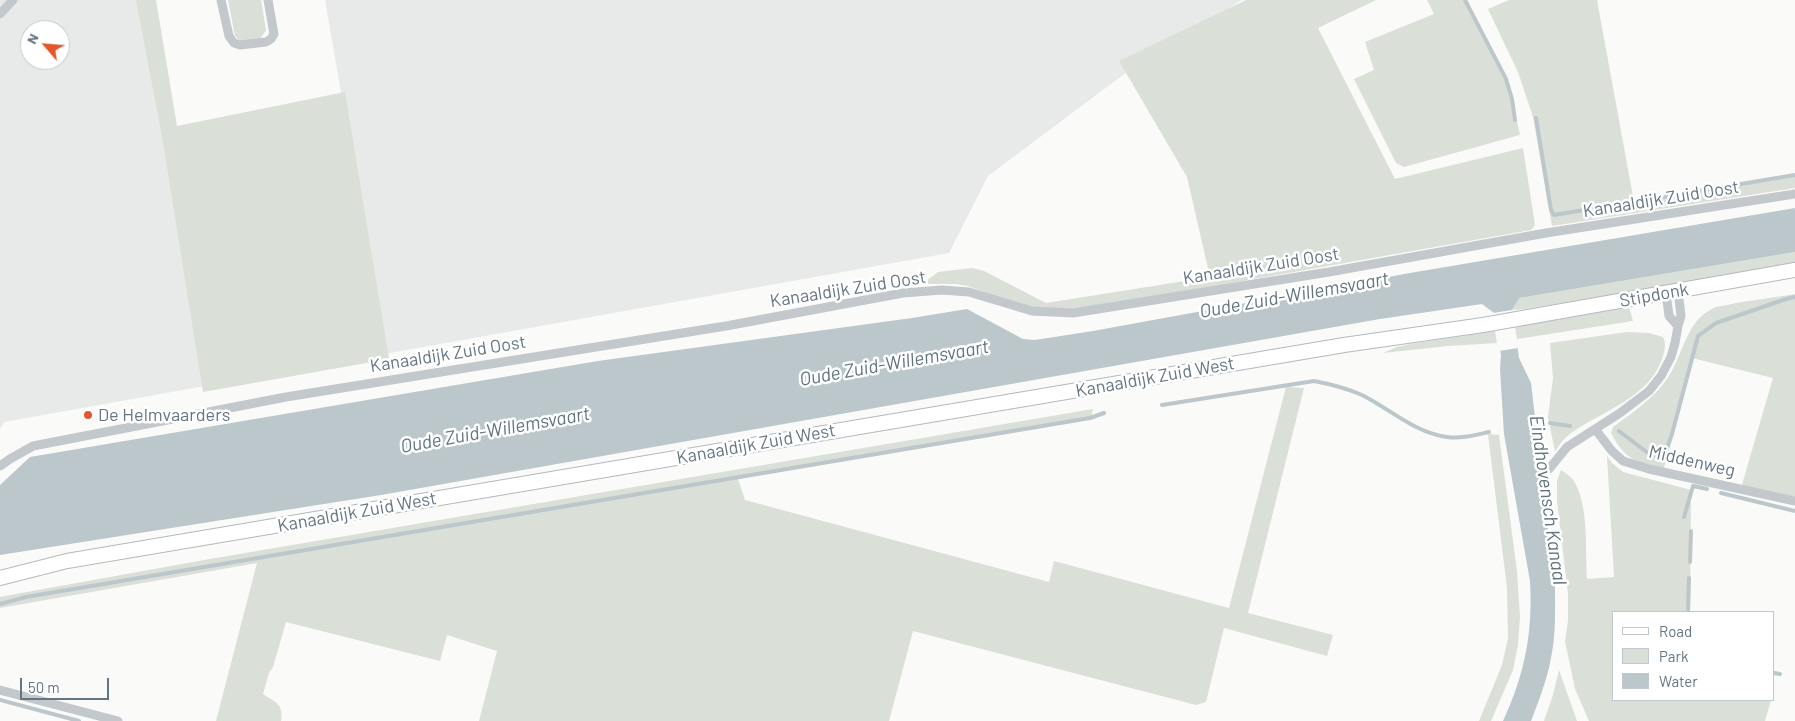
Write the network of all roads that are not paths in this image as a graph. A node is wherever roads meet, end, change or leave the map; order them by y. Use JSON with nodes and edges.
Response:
{"nodes":[{"id":1,"x":13,"y":0,"type":"edge"},
{"id":2,"x":221,"y":0,"type":"edge"},
{"id":3,"x":268,"y":0,"type":"edge"},
{"id":4,"x":0,"y":14,"type":"edge"},
{"id":5,"x":1795,"y":194,"type":"edge"},
{"id":6,"x":1795,"y":270,"type":"edge"},
{"id":7,"x":1672,"y":291,"type":"junction"},
{"id":8,"x":1514,"y":320,"type":"joint"},
{"id":9,"x":1595,"y":429,"type":"junction"},
{"id":10,"x":0,"y":466,"type":"edge"},
{"id":11,"x":1549,"y":469,"type":"dead end"},
{"id":12,"x":1795,"y":501,"type":"edge"},
{"id":13,"x":0,"y":578,"type":"edge"},
{"id":14,"x":0,"y":690,"type":"edge"},
{"id":15,"x":118,"y":721,"type":"edge"}],
"edges":[{"from":1,"to":4,"type":"street"},
{"from":2,"to":3,"type":"street"},
{"from":5,"to":10,"type":"street","name":"Kanaaldijk Zuid Oost"},
{"from":6,"to":7,"type":"main road","name":"Stipdonk"},
{"from":7,"to":8,"type":"main road","name":"Stipdonk"},
{"from":7,"to":9,"type":"street"},
{"from":8,"to":13,"type":"main road","name":"Kanaaldijk Zuid West"},
{"from":9,"to":11,"type":"street"},
{"from":9,"to":12,"type":"street","name":"Middenweg"},
{"from":14,"to":15,"type":"street"}]}
